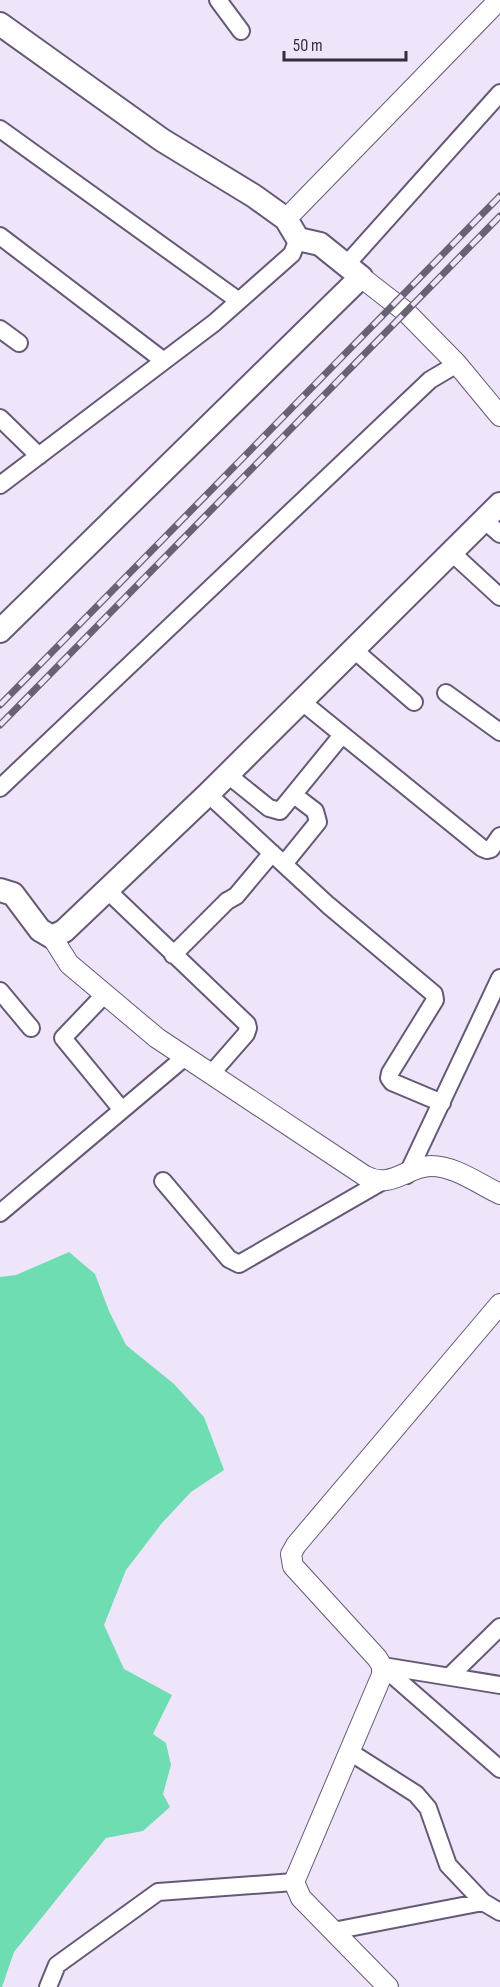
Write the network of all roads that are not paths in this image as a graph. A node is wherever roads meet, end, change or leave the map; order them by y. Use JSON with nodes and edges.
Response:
{"nodes":[{"id":1,"x":218,"y":0,"type":"edge"},
{"id":2,"x":499,"y":0,"type":"edge"},
{"id":3,"x":0,"y":24,"type":"edge"},
{"id":4,"x":241,"y":31,"type":"dead end"},
{"id":5,"x":500,"y":93,"type":"edge"},
{"id":6,"x":0,"y":129,"type":"edge"},
{"id":7,"x":286,"y":219,"type":"junction"},
{"id":8,"x":0,"y":236,"type":"edge"},
{"id":9,"x":298,"y":239,"type":"junction"},
{"id":10,"x":353,"y":271,"type":"junction"},
{"id":11,"x":239,"y":301,"type":"junction"},
{"id":12,"x":0,"y":329,"type":"edge"},
{"id":13,"x":19,"y":343,"type":"dead end"},
{"id":14,"x":164,"y":361,"type":"junction"},
{"id":15,"x":457,"y":364,"type":"junction"},
{"id":16,"x":500,"y":416,"type":"edge"},
{"id":17,"x":0,"y":418,"type":"edge"},
{"id":18,"x":39,"y":456,"type":"junction"},
{"id":19,"x":0,"y":485,"type":"edge"},
{"id":20,"x":500,"y":504,"type":"edge"},
{"id":21,"x":492,"y":527,"type":"edge"},
{"id":22,"x":451,"y":552,"type":"junction"},
{"id":23,"x":500,"y":597,"type":"edge"},
{"id":24,"x":0,"y":631,"type":"edge"},
{"id":25,"x":353,"y":649,"type":"junction"},
{"id":26,"x":446,"y":693,"type":"dead end"},
{"id":27,"x":301,"y":701,"type":"junction"},
{"id":28,"x":414,"y":702,"type":"dead end"},
{"id":29,"x":500,"y":732,"type":"edge"},
{"id":30,"x":342,"y":735,"type":"junction"},
{"id":31,"x":228,"y":775,"type":"junction"},
{"id":32,"x":0,"y":788,"type":"edge"},
{"id":33,"x":208,"y":794,"type":"junction"},
{"id":34,"x":294,"y":795,"type":"junction"},
{"id":35,"x":500,"y":836,"type":"edge"},
{"id":36,"x":278,"y":859,"type":"junction"},
{"id":37,"x":0,"y":890,"type":"edge"},
{"id":38,"x":107,"y":890,"type":"junction"},
{"id":39,"x":52,"y":938,"type":"junction"},
{"id":40,"x":173,"y":955,"type":"junction"},
{"id":41,"x":500,"y":978,"type":"edge"},
{"id":42,"x":0,"y":991,"type":"edge"},
{"id":43,"x":105,"y":994,"type":"junction"},
{"id":44,"x":32,"y":1028,"type":"dead end"},
{"id":45,"x":185,"y":1057,"type":"junction"},
{"id":46,"x":211,"y":1074,"type":"junction"},
{"id":47,"x":442,"y":1103,"type":"junction"},
{"id":48,"x":122,"y":1110,"type":"junction"},
{"id":49,"x":407,"y":1174,"type":"junction"},
{"id":50,"x":163,"y":1181,"type":"dead end"},
{"id":51,"x":381,"y":1182,"type":"junction"},
{"id":52,"x":499,"y":1190,"type":"edge"},
{"id":53,"x":0,"y":1213,"type":"edge"},
{"id":54,"x":500,"y":1304,"type":"edge"},
{"id":55,"x":500,"y":1627,"type":"edge"},
{"id":56,"x":382,"y":1666,"type":"junction"},
{"id":57,"x":450,"y":1676,"type":"junction"},
{"id":58,"x":500,"y":1685,"type":"edge"},
{"id":59,"x":350,"y":1752,"type":"junction"},
{"id":60,"x":500,"y":1769,"type":"edge"},
{"id":61,"x":294,"y":1882,"type":"junction"},
{"id":62,"x":483,"y":1902,"type":"junction"},
{"id":63,"x":500,"y":1912,"type":"edge"},
{"id":64,"x":333,"y":1931,"type":"junction"},
{"id":65,"x":385,"y":1986,"type":"edge"},
{"id":66,"x":48,"y":1987,"type":"edge"}],
"edges":[{"from":1,"to":4,"type":"street"},
{"from":2,"to":7,"type":"street"},
{"from":3,"to":7,"type":"main road"},
{"from":5,"to":10,"type":"street"},
{"from":6,"to":11,"type":"street"},
{"from":7,"to":9,"type":"main road"},
{"from":8,"to":14,"type":"street"},
{"from":9,"to":10,"type":"main road"},
{"from":9,"to":11,"type":"street"},
{"from":10,"to":15,"type":"street"},
{"from":10,"to":24,"type":"main road"},
{"from":11,"to":14,"type":"street"},
{"from":12,"to":13,"type":"street"},
{"from":14,"to":18,"type":"street"},
{"from":15,"to":16,"type":"street"},
{"from":15,"to":32,"type":"street"},
{"from":17,"to":18,"type":"street"},
{"from":18,"to":19,"type":"street"},
{"from":20,"to":21,"type":"main road"},
{"from":21,"to":22,"type":"main road"},
{"from":22,"to":23,"type":"street"},
{"from":22,"to":25,"type":"main road"},
{"from":25,"to":27,"type":"main road"},
{"from":25,"to":28,"type":"street"},
{"from":26,"to":29,"type":"street"},
{"from":27,"to":30,"type":"street"},
{"from":27,"to":31,"type":"main road"},
{"from":30,"to":34,"type":"street"},
{"from":30,"to":35,"type":"street"},
{"from":31,"to":33,"type":"main road"},
{"from":31,"to":34,"type":"street"},
{"from":33,"to":36,"type":"street"},
{"from":33,"to":38,"type":"main road"},
{"from":34,"to":36,"type":"street"},
{"from":36,"to":40,"type":"street"},
{"from":36,"to":47,"type":"street"},
{"from":37,"to":39,"type":"main road"},
{"from":38,"to":39,"type":"main road"},
{"from":38,"to":40,"type":"street"},
{"from":39,"to":43,"type":"street"},
{"from":40,"to":46,"type":"street"},
{"from":41,"to":47,"type":"street"},
{"from":42,"to":44,"type":"street"},
{"from":43,"to":45,"type":"street"},
{"from":43,"to":48,"type":"street"},
{"from":45,"to":46,"type":"street"},
{"from":45,"to":48,"type":"street"},
{"from":46,"to":51,"type":"street"},
{"from":47,"to":49,"type":"street"},
{"from":48,"to":53,"type":"street"},
{"from":49,"to":51,"type":"street"},
{"from":49,"to":52,"type":"street"},
{"from":50,"to":51,"type":"street"},
{"from":54,"to":56,"type":"street"},
{"from":55,"to":57,"type":"street"},
{"from":56,"to":57,"type":"street"},
{"from":56,"to":59,"type":"street"},
{"from":56,"to":60,"type":"street"},
{"from":57,"to":58,"type":"street"},
{"from":59,"to":61,"type":"street"},
{"from":59,"to":62,"type":"street"},
{"from":61,"to":64,"type":"street"},
{"from":61,"to":66,"type":"street"},
{"from":62,"to":63,"type":"street"},
{"from":62,"to":64,"type":"street"},
{"from":64,"to":65,"type":"street"}]}
